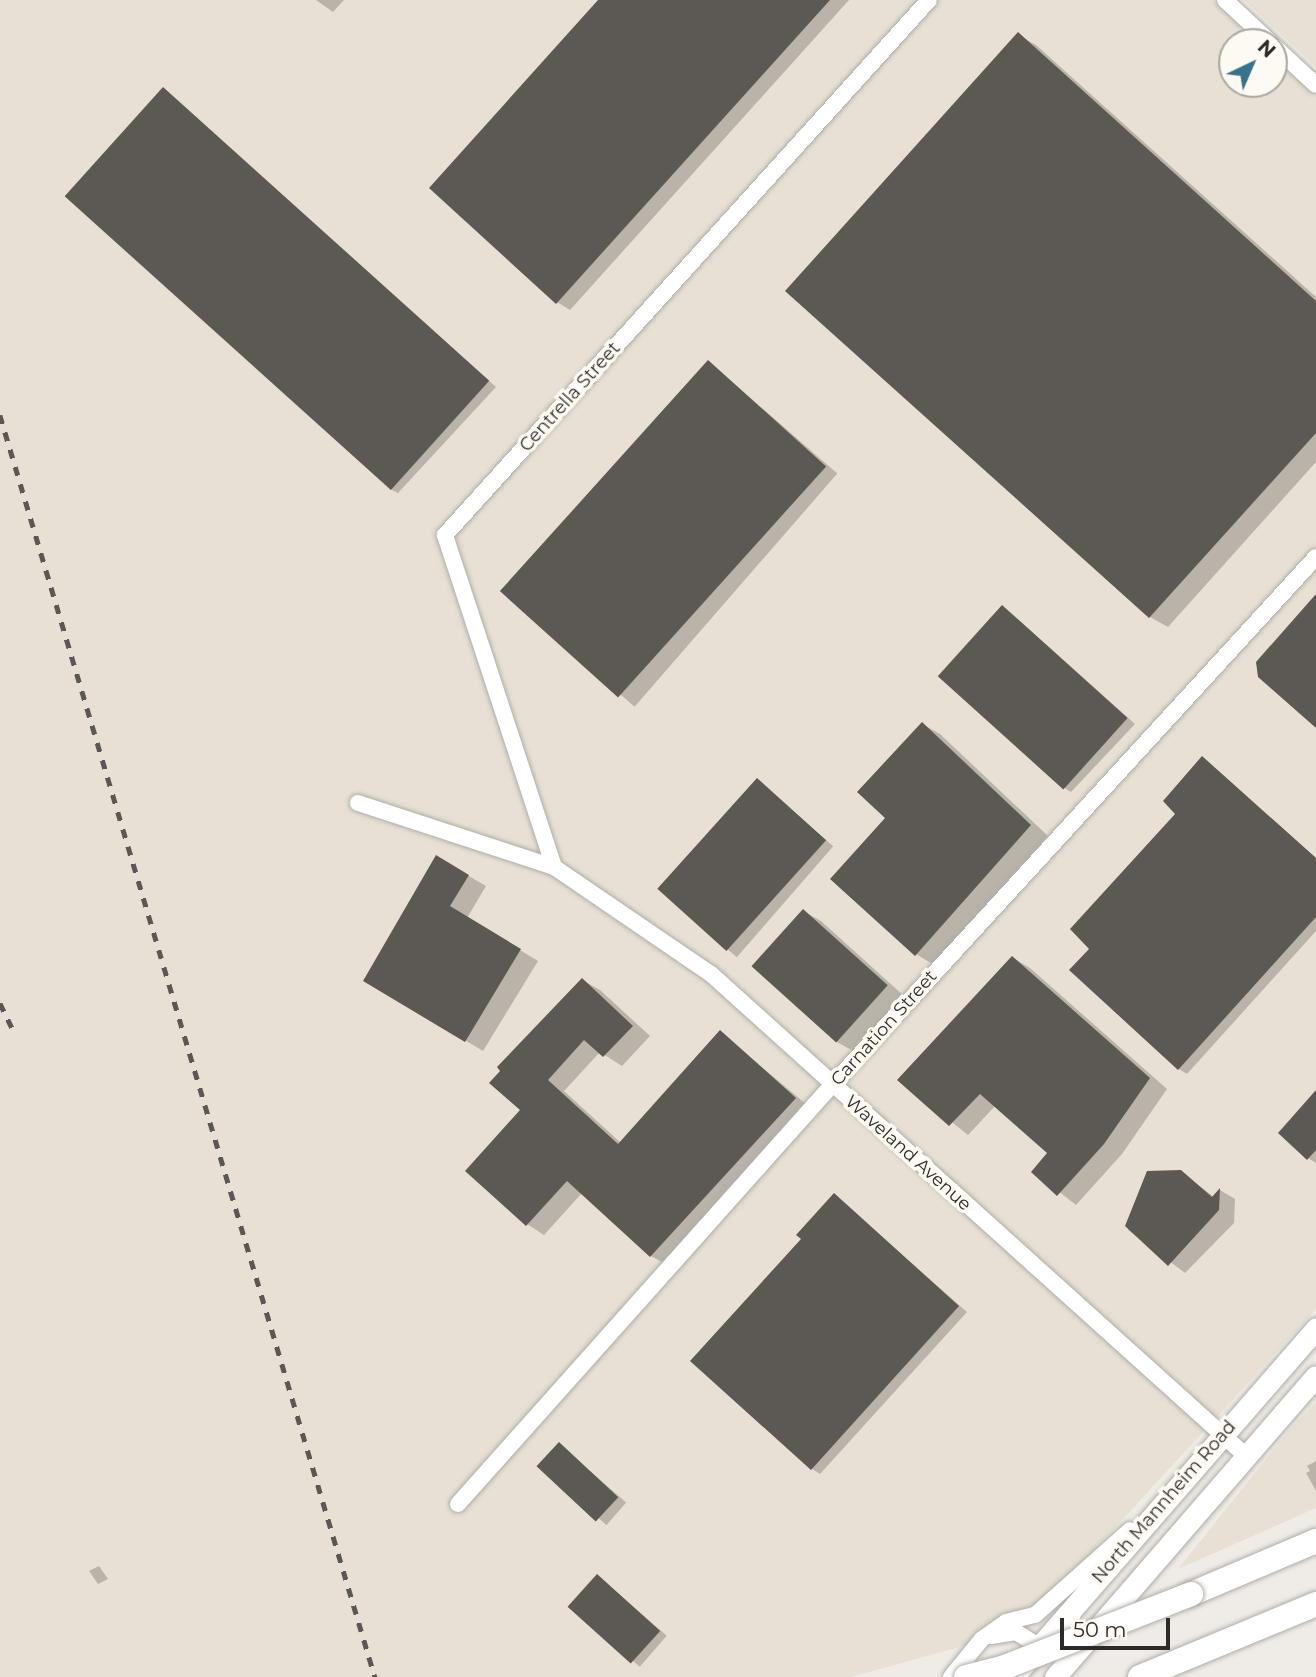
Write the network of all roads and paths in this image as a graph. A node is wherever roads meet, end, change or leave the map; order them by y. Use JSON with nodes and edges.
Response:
{"nodes":[{"id":1,"x":929,"y":0,"type":"edge"},
{"id":2,"x":1225,"y":0,"type":"edge"},
{"id":3,"x":1255,"y":28,"type":"edge"},
{"id":4,"x":1288,"y":59,"type":"edge"},
{"id":5,"x":1316,"y":85,"type":"edge"},
{"id":6,"x":1316,"y":557,"type":"edge"},
{"id":7,"x":358,"y":803,"type":"dead end"},
{"id":8,"x":554,"y":867,"type":"junction"},
{"id":9,"x":832,"y":1085,"type":"junction"},
{"id":10,"x":1316,"y":1328,"type":"edge"},
{"id":11,"x":1316,"y":1376,"type":"edge"},
{"id":12,"x":1221,"y":1434,"type":"junction"},
{"id":13,"x":1245,"y":1455,"type":"junction"},
{"id":14,"x":1168,"y":1495,"type":"junction"},
{"id":15,"x":458,"y":1504,"type":"dead end"},
{"id":16,"x":1316,"y":1541,"type":"edge"},
{"id":17,"x":1316,"y":1604,"type":"edge"},
{"id":18,"x":982,"y":1639,"type":"junction"},
{"id":19,"x":1040,"y":1647,"type":"junction"},
{"id":20,"x":951,"y":1677,"type":"edge"},
{"id":21,"x":966,"y":1677,"type":"edge"},
{"id":22,"x":1013,"y":1677,"type":"edge"},
{"id":23,"x":1055,"y":1677,"type":"edge"},
{"id":24,"x":1140,"y":1677,"type":"edge"}],
"edges":[{"from":1,"to":8,"type":"street","name":"Centrella Street"},
{"from":2,"to":3,"type":"street"},
{"from":4,"to":5,"type":"street"},
{"from":6,"to":9,"type":"street","name":"Carnation Street"},
{"from":7,"to":8,"type":"street","name":"Waveland Avenue"},
{"from":8,"to":9,"type":"street","name":"Waveland Avenue"},
{"from":9,"to":12,"type":"street","name":"Waveland Avenue"},
{"from":9,"to":15,"type":"street","name":"Carnation Street"},
{"from":10,"to":12,"type":"main road","name":"North Mannheim Road"},
{"from":11,"to":13,"type":"main road","name":"North Mannheim Road"},
{"from":12,"to":13,"type":"street","name":"Waveland Avenue"},
{"from":12,"to":14,"type":"main road","name":"North Mannheim Road"},
{"from":13,"to":23,"type":"main road","name":"North Mannheim Road"},
{"from":14,"to":18,"type":"street"},
{"from":14,"to":19,"type":"main road","name":"North Mannheim Road"},
{"from":16,"to":21,"type":"highway","bridge":true},
{"from":17,"to":24,"type":"highway"},
{"from":18,"to":19,"type":"street"},
{"from":18,"to":20,"type":"street"},
{"from":19,"to":22,"type":"main road","name":"North Mannheim Road"}]}
